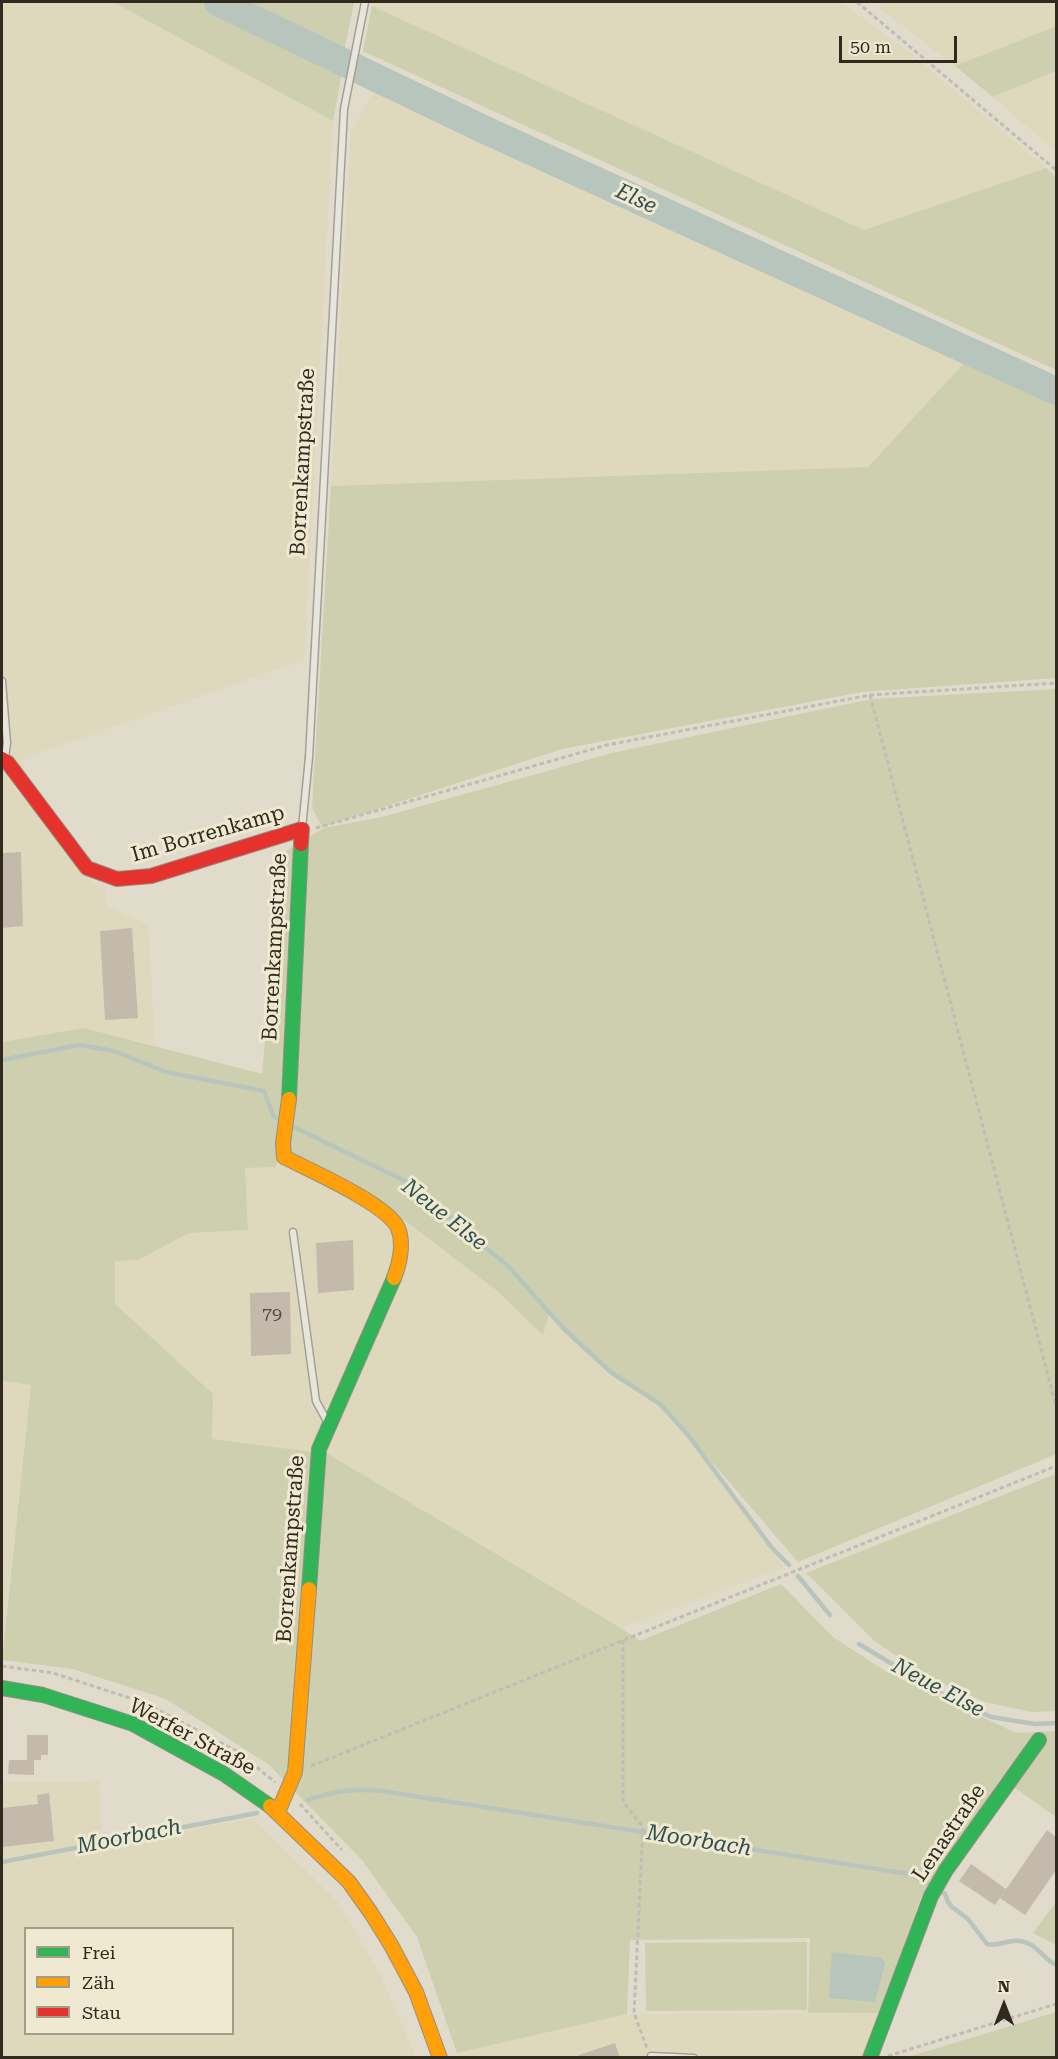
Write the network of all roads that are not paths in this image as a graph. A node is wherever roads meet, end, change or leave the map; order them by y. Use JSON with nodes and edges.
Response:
{"nodes":[{"id":1,"x":365,"y":2,"type":"edge"},
{"id":2,"x":2,"y":681,"type":"edge"},
{"id":3,"x":3,"y":760,"type":"edge"},
{"id":4,"x":302,"y":829,"type":"junction"},
{"id":5,"x":292,"y":1232,"type":"dead end"},
{"id":6,"x":330,"y":1426,"type":"junction"},
{"id":7,"x":2,"y":1688,"type":"edge"},
{"id":8,"x":1039,"y":1740,"type":"dead end"},
{"id":9,"x":278,"y":1812,"type":"junction"},
{"id":10,"x":651,"y":2056,"type":"edge"},
{"id":11,"x":440,"y":2058,"type":"edge"},
{"id":12,"x":694,"y":2058,"type":"edge"},
{"id":13,"x":870,"y":2058,"type":"edge"}],
"edges":[{"from":1,"to":4,"type":"lane","name":"Borrenkampstraße"},
{"from":2,"to":3,"type":"lane"},
{"from":3,"to":4,"type":"street","name":"Im Borrenkamp"},
{"from":4,"to":6,"type":"street","name":"Borrenkampstraße"},
{"from":5,"to":6,"type":"lane"},
{"from":6,"to":9,"type":"street","name":"Borrenkampstraße"},
{"from":7,"to":9,"type":"street","name":"Werfer Straße"},
{"from":8,"to":13,"type":"street","name":"Lenastraße"},
{"from":9,"to":11,"type":"street","name":"Werfer Straße"},
{"from":10,"to":12,"type":"lane"}]}
